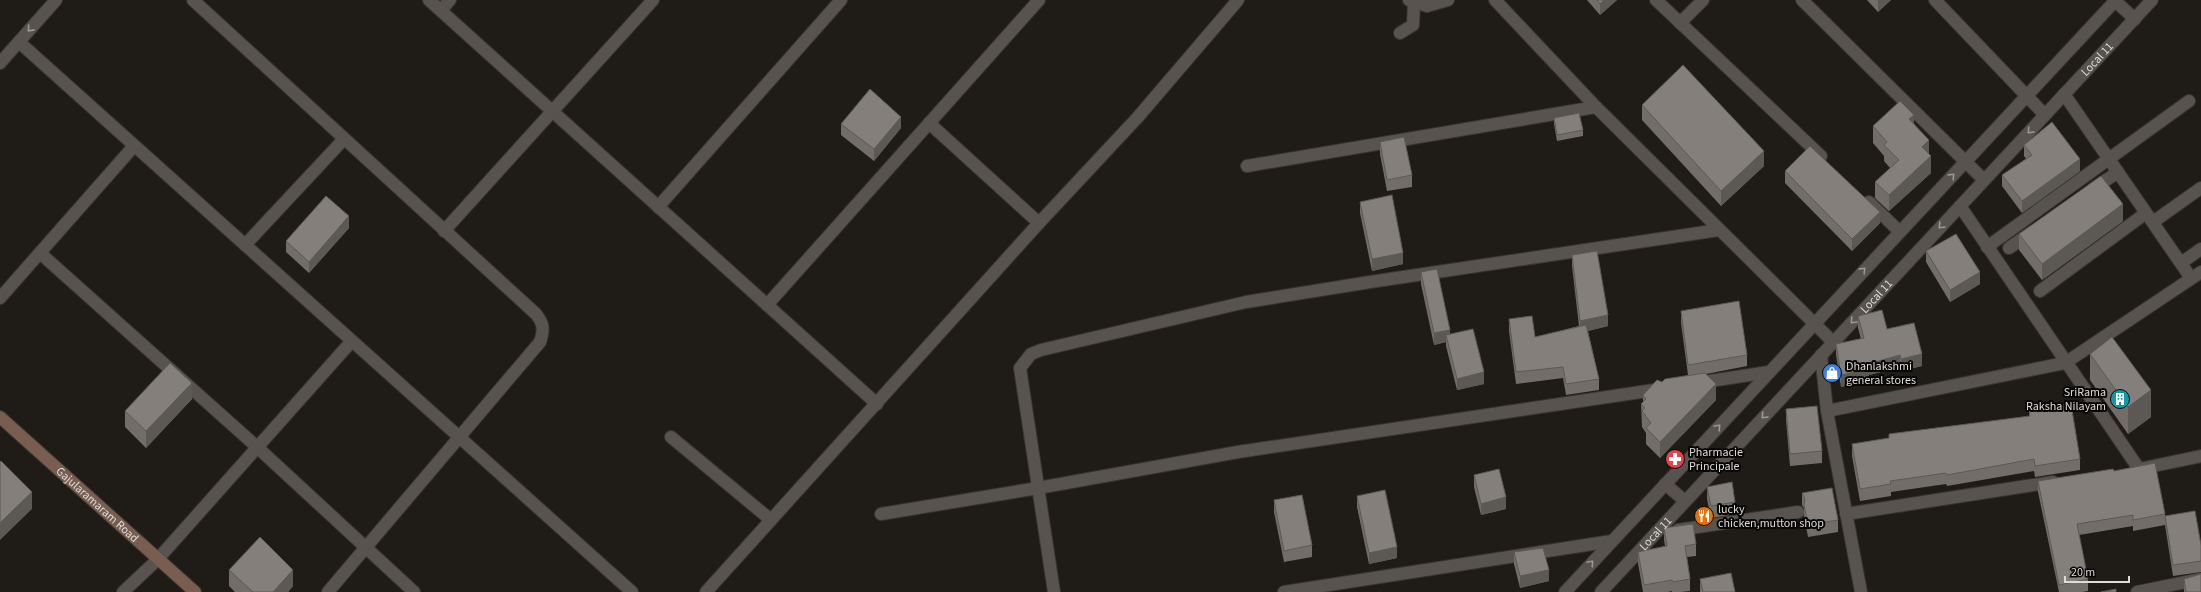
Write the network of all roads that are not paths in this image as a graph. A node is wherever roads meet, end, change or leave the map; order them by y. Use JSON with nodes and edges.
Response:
{"nodes":[{"id":1,"x":56,"y":0,"type":"edge"},
{"id":2,"x":193,"y":0,"type":"edge"},
{"id":3,"x":429,"y":0,"type":"edge"},
{"id":4,"x":450,"y":0,"type":"edge"},
{"id":5,"x":653,"y":0,"type":"edge"},
{"id":6,"x":841,"y":0,"type":"edge"},
{"id":7,"x":1039,"y":0,"type":"edge"},
{"id":8,"x":1238,"y":0,"type":"edge"},
{"id":9,"x":1448,"y":0,"type":"edge"},
{"id":10,"x":1495,"y":0,"type":"edge"},
{"id":11,"x":1656,"y":0,"type":"edge"},
{"id":12,"x":1703,"y":0,"type":"edge"},
{"id":13,"x":1802,"y":0,"type":"edge"},
{"id":14,"x":1935,"y":0,"type":"edge"},
{"id":15,"x":2152,"y":0,"type":"edge"},
{"id":16,"x":1412,"y":1,"type":"edge"},
{"id":17,"x":2115,"y":1,"type":"edge"},
{"id":18,"x":440,"y":10,"type":"junction"},
{"id":19,"x":2134,"y":19,"type":"junction"},
{"id":20,"x":1680,"y":23,"type":"junction"},
{"id":21,"x":1400,"y":33,"type":"dead end"},
{"id":22,"x":19,"y":42,"type":"junction"},
{"id":23,"x":0,"y":63,"type":"edge"},
{"id":24,"x":2064,"y":94,"type":"junction"},
{"id":25,"x":2027,"y":96,"type":"junction"},
{"id":26,"x":2189,"y":101,"type":"dead end"},
{"id":27,"x":1596,"y":107,"type":"junction"},
{"id":28,"x":552,"y":111,"type":"junction"},
{"id":29,"x":2045,"y":115,"type":"junction"},
{"id":30,"x":929,"y":123,"type":"junction"},
{"id":31,"x":344,"y":139,"type":"junction"},
{"id":32,"x":134,"y":146,"type":"junction"},
{"id":33,"x":2109,"y":159,"type":"junction"},
{"id":34,"x":1965,"y":162,"type":"junction"},
{"id":35,"x":1247,"y":166,"type":"dead end"},
{"id":36,"x":1830,"y":166,"type":"edge"},
{"id":37,"x":2118,"y":172,"type":"junction"},
{"id":38,"x":1984,"y":180,"type":"junction"},
{"id":39,"x":2201,"y":188,"type":"edge"},
{"id":40,"x":1859,"y":193,"type":"edge"},
{"id":41,"x":2084,"y":196,"type":"edge"},
{"id":42,"x":1960,"y":206,"type":"junction"},
{"id":43,"x":658,"y":207,"type":"junction"},
{"id":44,"x":2150,"y":218,"type":"junction"},
{"id":45,"x":1039,"y":223,"type":"junction"},
{"id":46,"x":2040,"y":226,"type":"edge"},
{"id":47,"x":1718,"y":230,"type":"junction"},
{"id":48,"x":444,"y":231,"type":"junction"},
{"id":49,"x":1899,"y":231,"type":"junction"},
{"id":50,"x":244,"y":245,"type":"junction"},
{"id":51,"x":1988,"y":247,"type":"junction"},
{"id":52,"x":2009,"y":248,"type":"dead end"},
{"id":53,"x":2201,"y":249,"type":"edge"},
{"id":54,"x":40,"y":253,"type":"junction"},
{"id":55,"x":2181,"y":263,"type":"junction"},
{"id":56,"x":2196,"y":275,"type":"edge"},
{"id":57,"x":2040,"y":291,"type":"dead end"},
{"id":58,"x":0,"y":298,"type":"edge"},
{"id":59,"x":767,"y":305,"type":"junction"},
{"id":60,"x":1814,"y":324,"type":"junction"},
{"id":61,"x":351,"y":342,"type":"junction"},
{"id":62,"x":1833,"y":342,"type":"junction"},
{"id":63,"x":1821,"y":355,"type":"junction"},
{"id":64,"x":2065,"y":363,"type":"junction"},
{"id":65,"x":1769,"y":372,"type":"junction"},
{"id":66,"x":1688,"y":385,"type":"edge"},
{"id":67,"x":1672,"y":387,"type":"edge"},
{"id":68,"x":876,"y":404,"type":"junction"},
{"id":69,"x":1827,"y":411,"type":"junction"},
{"id":70,"x":0,"y":417,"type":"edge"},
{"id":71,"x":671,"y":437,"type":"dead end"},
{"id":72,"x":460,"y":438,"type":"junction"},
{"id":73,"x":257,"y":447,"type":"junction"},
{"id":74,"x":2201,"y":456,"type":"edge"},
{"id":75,"x":2138,"y":469,"type":"junction"},
{"id":76,"x":2123,"y":471,"type":"edge"},
{"id":77,"x":2067,"y":480,"type":"edge"},
{"id":78,"x":1665,"y":484,"type":"junction"},
{"id":79,"x":1038,"y":488,"type":"junction"},
{"id":80,"x":1685,"y":501,"type":"junction"},
{"id":81,"x":1798,"y":512,"type":"dead end"},
{"id":82,"x":881,"y":514,"type":"dead end"},
{"id":83,"x":1846,"y":514,"type":"junction"},
{"id":84,"x":771,"y":520,"type":"junction"},
{"id":85,"x":1653,"y":534,"type":"junction"},
{"id":86,"x":1612,"y":541,"type":"junction"},
{"id":87,"x":365,"y":548,"type":"junction"},
{"id":88,"x":156,"y":560,"type":"junction"},
{"id":89,"x":2201,"y":579,"type":"edge"},
{"id":90,"x":123,"y":592,"type":"edge"},
{"id":91,"x":195,"y":592,"type":"edge"},
{"id":92,"x":328,"y":592,"type":"edge"},
{"id":93,"x":414,"y":592,"type":"edge"},
{"id":94,"x":632,"y":592,"type":"edge"},
{"id":95,"x":706,"y":592,"type":"edge"},
{"id":96,"x":1054,"y":592,"type":"edge"},
{"id":97,"x":1284,"y":592,"type":"edge"},
{"id":98,"x":1564,"y":592,"type":"edge"},
{"id":99,"x":1601,"y":592,"type":"edge"},
{"id":100,"x":1861,"y":592,"type":"edge"},
{"id":101,"x":2137,"y":592,"type":"edge"}],
"edges":[{"from":1,"to":22,"type":"street","one_way":true},
{"from":2,"to":31,"type":"street"},
{"from":3,"to":18,"type":"street"},
{"from":4,"to":18,"type":"street"},
{"from":5,"to":28,"type":"street"},
{"from":6,"to":43,"type":"street"},
{"from":7,"to":30,"type":"street"},
{"from":8,"to":45,"type":"street"},
{"from":9,"to":16,"type":"street"},
{"from":10,"to":27,"type":"street"},
{"from":11,"to":20,"type":"street"},
{"from":12,"to":20,"type":"street"},
{"from":13,"to":34,"type":"street"},
{"from":14,"to":25,"type":"street"},
{"from":15,"to":19,"type":"street","name":"Local 11"},
{"from":16,"to":21,"type":"street"},
{"from":17,"to":19,"type":"street"},
{"from":17,"to":25,"type":"street"},
{"from":18,"to":28,"type":"street"},
{"from":19,"to":24,"type":"street","name":"Local 11"},
{"from":20,"to":36,"type":"street"},
{"from":22,"to":23,"type":"street"},
{"from":22,"to":32,"type":"street"},
{"from":24,"to":29,"type":"street","name":"Local 11"},
{"from":24,"to":33,"type":"street"},
{"from":25,"to":29,"type":"street"},
{"from":25,"to":34,"type":"street"},
{"from":26,"to":33,"type":"street"},
{"from":27,"to":35,"type":"street"},
{"from":27,"to":47,"type":"street"},
{"from":28,"to":43,"type":"street"},
{"from":28,"to":48,"type":"street"},
{"from":29,"to":38,"type":"street","name":"Local 11","one_way":true},
{"from":30,"to":45,"type":"street"},
{"from":30,"to":59,"type":"street"},
{"from":31,"to":48,"type":"street"},
{"from":31,"to":50,"type":"street"},
{"from":32,"to":50,"type":"street"},
{"from":32,"to":54,"type":"street"},
{"from":33,"to":37,"type":"street"},
{"from":33,"to":51,"type":"street"},
{"from":34,"to":38,"type":"street"},
{"from":49,"to":34,"type":"street","one_way":true},
{"from":37,"to":41,"type":"street"},
{"from":37,"to":44,"type":"street"},
{"from":38,"to":42,"type":"street","name":"Local 11"},
{"from":39,"to":44,"type":"street"},
{"from":40,"to":49,"type":"street"},
{"from":42,"to":51,"type":"street"},
{"from":42,"to":62,"type":"street","name":"Local 11","one_way":true},
{"from":43,"to":59,"type":"street"},
{"from":44,"to":55,"type":"street"},
{"from":44,"to":57,"type":"street"},
{"from":45,"to":68,"type":"street"},
{"from":46,"to":52,"type":"street"},
{"from":47,"to":60,"type":"street"},
{"from":47,"to":79,"type":"street"},
{"from":48,"to":72,"type":"street"},
{"from":60,"to":49,"type":"street","one_way":true},
{"from":50,"to":61,"type":"street"},
{"from":51,"to":64,"type":"street"},
{"from":53,"to":55,"type":"street"},
{"from":54,"to":58,"type":"street"},
{"from":54,"to":73,"type":"street"},
{"from":55,"to":56,"type":"street"},
{"from":56,"to":64,"type":"street"},
{"from":59,"to":68,"type":"street"},
{"from":60,"to":62,"type":"street"},
{"from":60,"to":65,"type":"street"},
{"from":61,"to":72,"type":"street"},
{"from":61,"to":73,"type":"street"},
{"from":62,"to":63,"type":"street","name":"Local 11"},
{"from":63,"to":69,"type":"street"},
{"from":63,"to":80,"type":"street","name":"Local 11","one_way":true},
{"from":64,"to":69,"type":"street"},
{"from":64,"to":75,"type":"street"},
{"from":65,"to":66,"type":"street"},
{"from":78,"to":65,"type":"street","one_way":true},
{"from":67,"to":79,"type":"street"},
{"from":68,"to":84,"type":"street"},
{"from":69,"to":83,"type":"street"},
{"from":70,"to":88,"type":"main road","name":"Gajularamaram Road"},
{"from":71,"to":84,"type":"street"},
{"from":72,"to":87,"type":"street"},
{"from":72,"to":94,"type":"street"},
{"from":73,"to":87,"type":"street"},
{"from":73,"to":88,"type":"street"},
{"from":74,"to":75,"type":"street"},
{"from":75,"to":76,"type":"street"},
{"from":77,"to":83,"type":"street"},
{"from":78,"to":80,"type":"street"},
{"from":78,"to":86,"type":"street"},
{"from":79,"to":82,"type":"street"},
{"from":79,"to":96,"type":"street"},
{"from":80,"to":85,"type":"street","name":"Local 11"},
{"from":81,"to":85,"type":"street"},
{"from":83,"to":100,"type":"street"},
{"from":84,"to":95,"type":"street"},
{"from":85,"to":99,"type":"street","name":"Local 11"},
{"from":86,"to":97,"type":"street"},
{"from":98,"to":86,"type":"street","one_way":true},
{"from":87,"to":92,"type":"street"},
{"from":87,"to":93,"type":"street"},
{"from":88,"to":90,"type":"street"},
{"from":88,"to":91,"type":"main road","name":"Gajularamaram Road"},
{"from":89,"to":101,"type":"street"}]}
